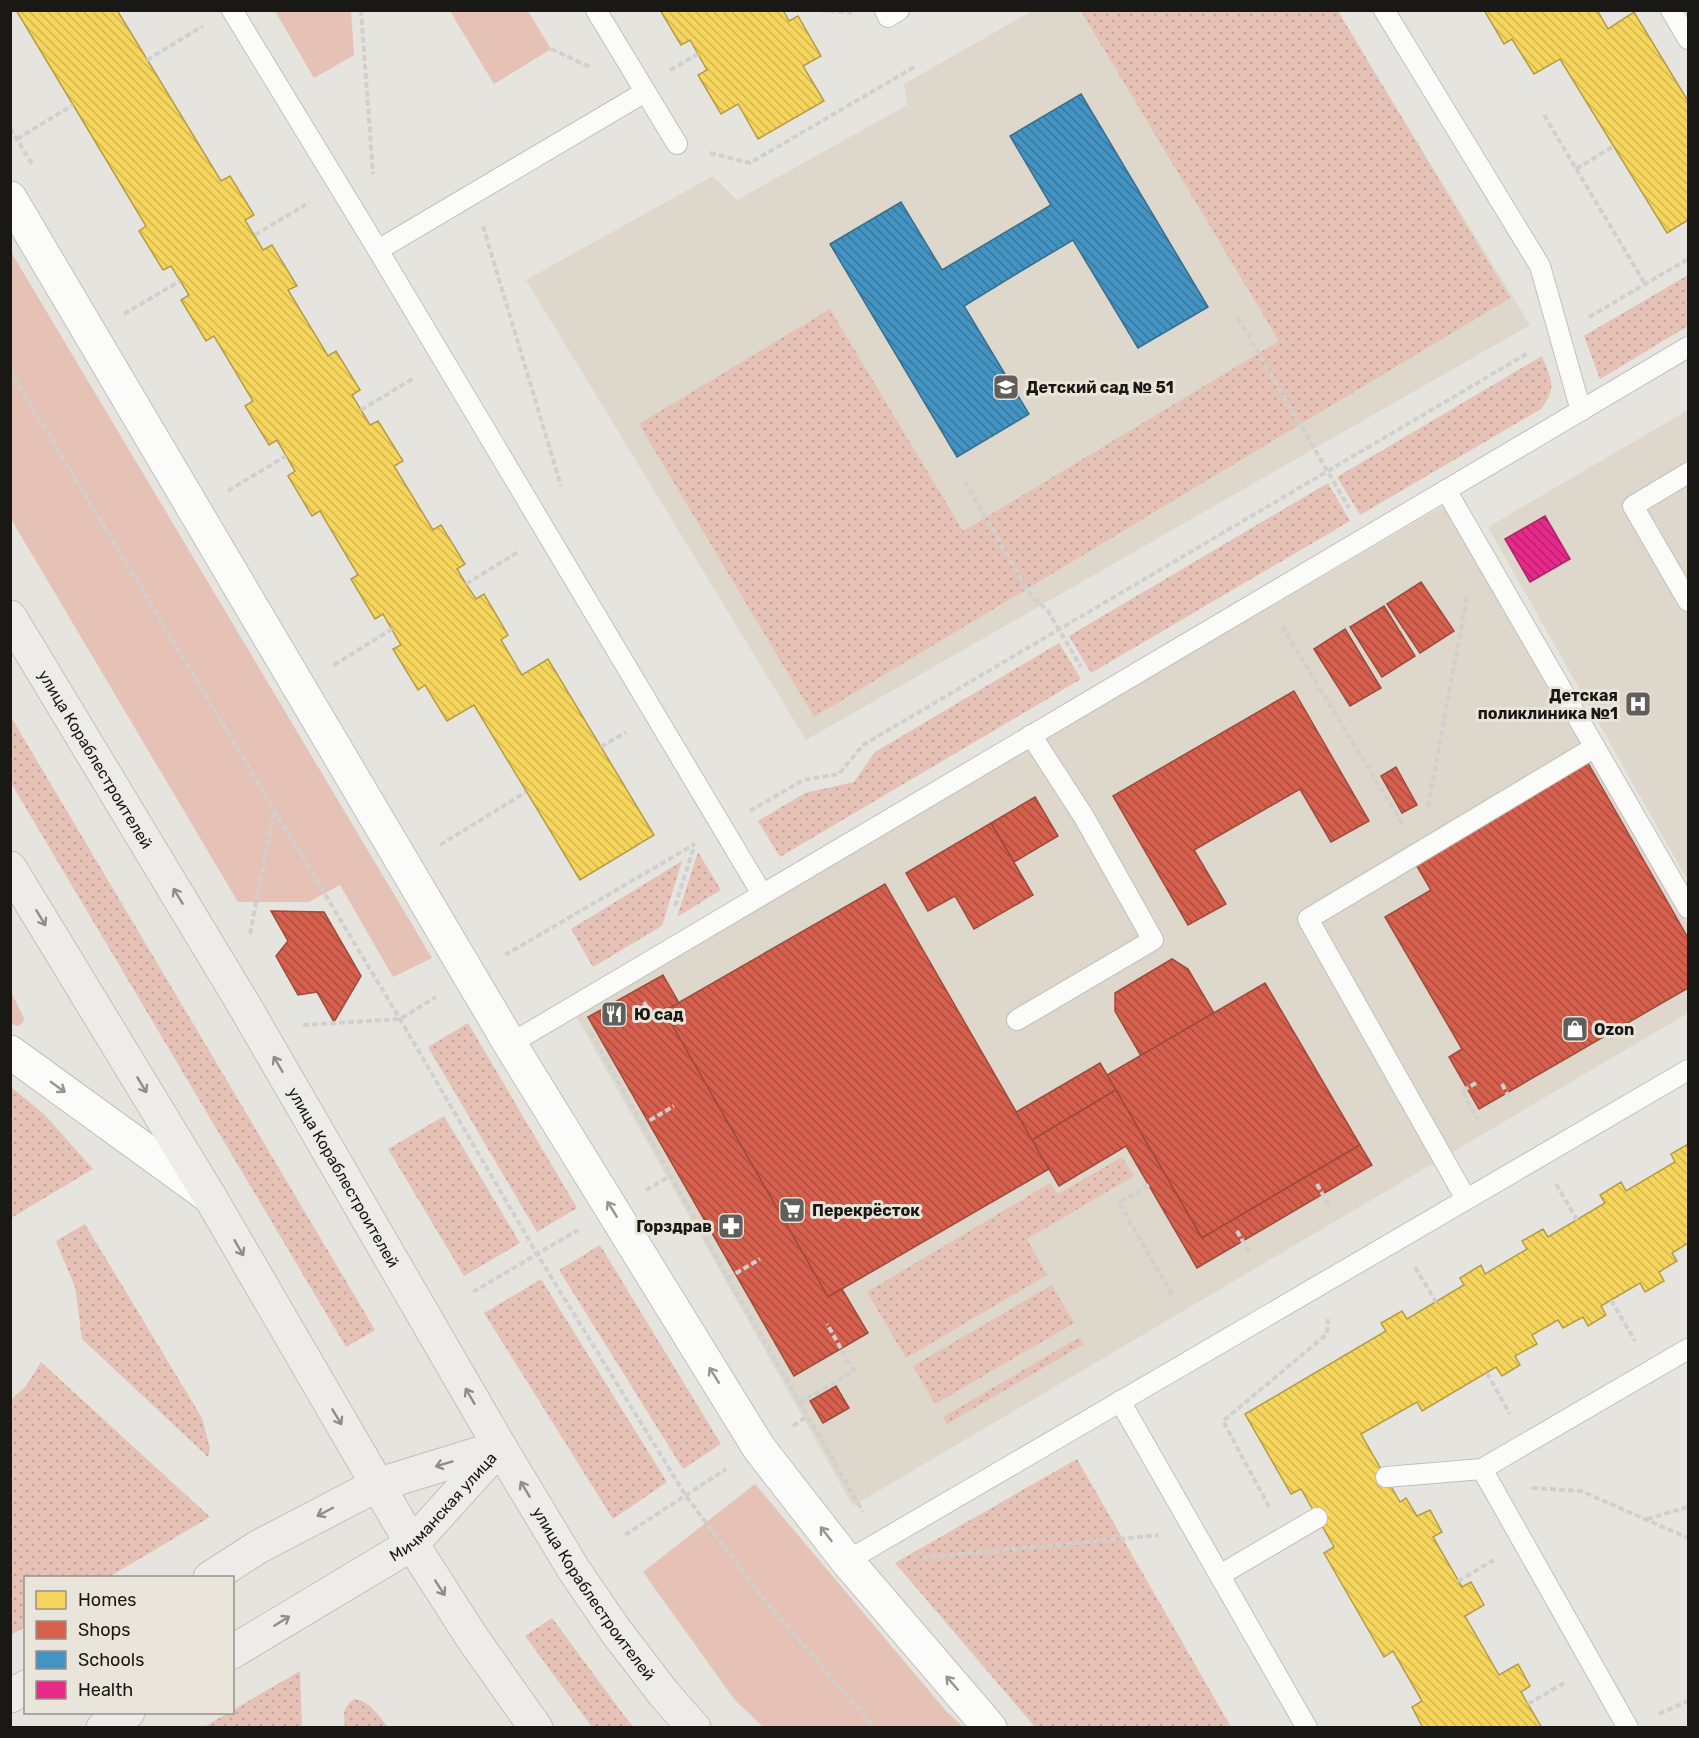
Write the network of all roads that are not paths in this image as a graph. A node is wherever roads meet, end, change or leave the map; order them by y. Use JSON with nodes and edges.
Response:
{"nodes":[{"id":1,"x":232,"y":10,"type":"edge"},
{"id":2,"x":596,"y":10,"type":"edge"},
{"id":3,"x":885,"y":10,"type":"edge"},
{"id":4,"x":899,"y":10,"type":"edge"},
{"id":5,"x":1384,"y":10,"type":"edge"},
{"id":6,"x":1671,"y":10,"type":"edge"},
{"id":7,"x":1689,"y":39,"type":"edge"},
{"id":8,"x":645,"y":92,"type":"junction"},
{"id":9,"x":677,"y":144,"type":"road end"},
{"id":10,"x":10,"y":198,"type":"edge"},
{"id":11,"x":378,"y":250,"type":"junction"},
{"id":12,"x":1689,"y":347,"type":"edge"},
{"id":13,"x":1581,"y":411,"type":"junction"},
{"id":14,"x":1689,"y":473,"type":"edge"},
{"id":15,"x":1446,"y":490,"type":"junction"},
{"id":16,"x":1689,"y":601,"type":"edge"},
{"id":17,"x":10,"y":617,"type":"edge"},
{"id":18,"x":1031,"y":735,"type":"junction"},
{"id":19,"x":1595,"y":747,"type":"junction"},
{"id":20,"x":10,"y":868,"type":"edge"},
{"id":21,"x":762,"y":894,"type":"junction"},
{"id":22,"x":1689,"y":908,"type":"edge"},
{"id":23,"x":1017,"y":1020,"type":"dead end"},
{"id":24,"x":510,"y":1044,"type":"junction"},
{"id":25,"x":10,"y":1052,"type":"edge"},
{"id":26,"x":1689,"y":1070,"type":"edge"},
{"id":27,"x":210,"y":1197,"type":"junction"},
{"id":28,"x":1466,"y":1200,"type":"junction"},
{"id":29,"x":1689,"y":1349,"type":"edge"},
{"id":30,"x":1120,"y":1401,"type":"junction"},
{"id":31,"x":500,"y":1447,"type":"junction"},
{"id":32,"x":1482,"y":1469,"type":"junction"},
{"id":33,"x":1386,"y":1477,"type":"dead end"},
{"id":34,"x":377,"y":1485,"type":"junction"},
{"id":35,"x":1317,"y":1518,"type":"dead end"},
{"id":36,"x":412,"y":1544,"type":"junction"},
{"id":37,"x":848,"y":1562,"type":"junction"},
{"id":38,"x":1220,"y":1575,"type":"junction"},
{"id":39,"x":213,"y":1576,"type":"edge"},
{"id":40,"x":234,"y":1651,"type":"edge"},
{"id":41,"x":24,"y":1688,"type":"edge"},
{"id":42,"x":10,"y":1696,"type":"edge"},
{"id":43,"x":126,"y":1714,"type":"edge"},
{"id":44,"x":103,"y":1728,"type":"edge"},
{"id":45,"x":536,"y":1728,"type":"edge"},
{"id":46,"x":694,"y":1728,"type":"edge"},
{"id":47,"x":990,"y":1728,"type":"edge"},
{"id":48,"x":1307,"y":1728,"type":"edge"},
{"id":49,"x":1628,"y":1728,"type":"edge"}],
"edges":[{"from":1,"to":11,"type":"lane"},
{"from":2,"to":8,"type":"lane"},
{"from":3,"to":4,"type":"lane"},
{"from":5,"to":13,"type":"lane"},
{"from":6,"to":7,"type":"lane"},
{"from":8,"to":9,"type":"lane"},
{"from":8,"to":11,"type":"lane"},
{"from":10,"to":24,"type":"street"},
{"from":11,"to":21,"type":"lane"},
{"from":12,"to":13,"type":"lane"},
{"from":13,"to":15,"type":"lane"},
{"from":14,"to":16,"type":"lane"},
{"from":15,"to":18,"type":"lane"},
{"from":15,"to":19,"type":"lane"},
{"from":31,"to":17,"type":"main road","name":"улица Кораблестроителей","one_way":true},
{"from":18,"to":21,"type":"lane"},
{"from":18,"to":23,"type":"lane"},
{"from":19,"to":22,"type":"lane"},
{"from":19,"to":28,"type":"lane"},
{"from":20,"to":27,"type":"main road","one_way":true},
{"from":21,"to":24,"type":"lane"},
{"from":37,"to":24,"type":"street","one_way":true},
{"from":25,"to":27,"type":"street","one_way":true},
{"from":26,"to":28,"type":"lane"},
{"from":27,"to":34,"type":"main road","one_way":true},
{"from":28,"to":30,"type":"lane"},
{"from":29,"to":32,"type":"lane"},
{"from":30,"to":37,"type":"lane"},
{"from":30,"to":38,"type":"lane"},
{"from":31,"to":34,"type":"main road","name":"Мичманская улица","one_way":true},
{"from":31,"to":36,"type":"main road","name":"Мичманская улица"},
{"from":46,"to":31,"type":"main road","name":"улица Кораблестроителей","one_way":true},
{"from":32,"to":33,"type":"lane"},
{"from":32,"to":49,"type":"lane"},
{"from":34,"to":36,"type":"main road"},
{"from":34,"to":39,"type":"main road","name":"Мичманская улица","one_way":true},
{"from":35,"to":38,"type":"lane"},
{"from":40,"to":36,"type":"main road","name":"Мичманская улица","one_way":true},
{"from":36,"to":45,"type":"main road","one_way":true},
{"from":47,"to":37,"type":"street","one_way":true},
{"from":38,"to":48,"type":"lane"},
{"from":41,"to":42,"type":"main road"},
{"from":43,"to":44,"type":"main road"}]}
